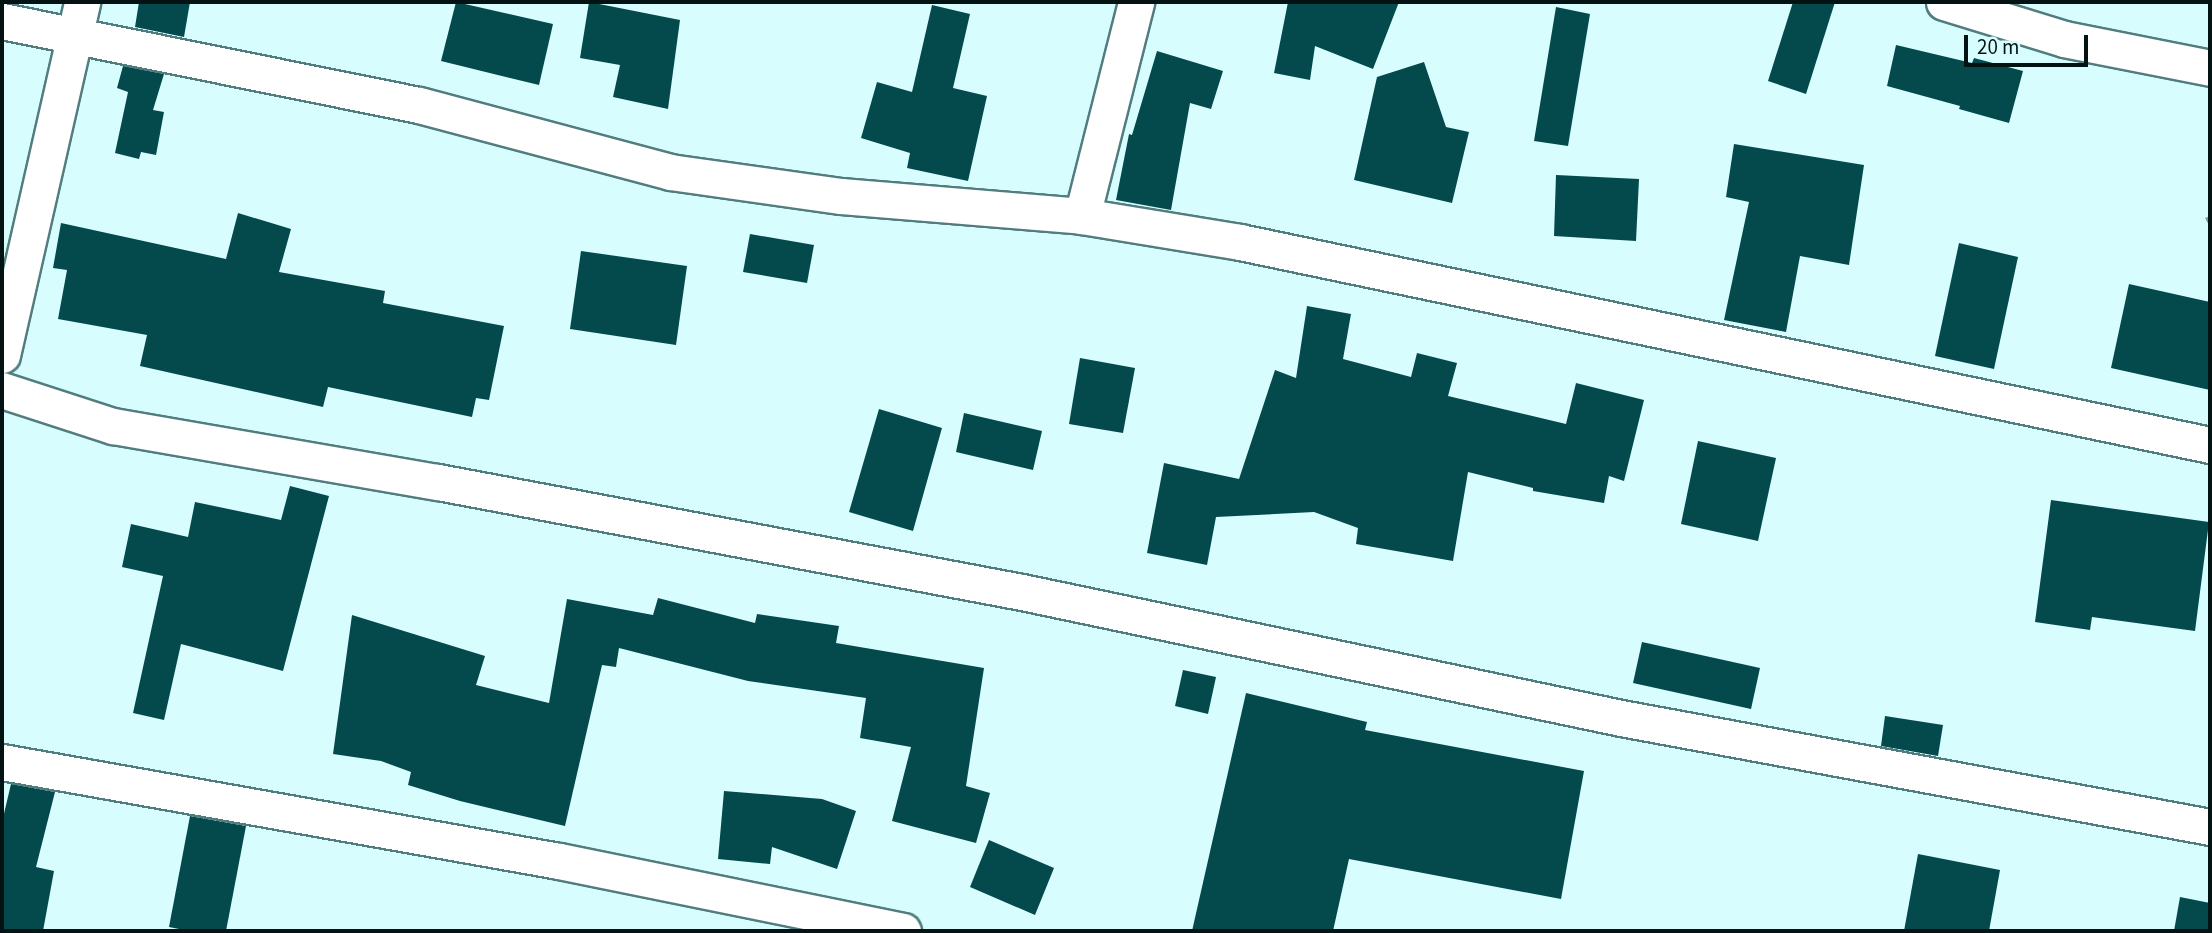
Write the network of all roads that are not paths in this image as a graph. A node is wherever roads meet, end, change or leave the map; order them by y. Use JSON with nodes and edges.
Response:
{"nodes":[{"id":1,"x":82,"y":2,"type":"edge"},
{"id":2,"x":1136,"y":2,"type":"edge"},
{"id":3,"x":1944,"y":2,"type":"edge"},
{"id":4,"x":2,"y":21,"type":"edge"},
{"id":5,"x":76,"y":37,"type":"junction"},
{"id":6,"x":2210,"y":68,"type":"edge"},
{"id":7,"x":1082,"y":216,"type":"junction"},
{"id":8,"x":2,"y":355,"type":"edge"},
{"id":9,"x":2,"y":390,"type":"edge"},
{"id":10,"x":2210,"y":445,"type":"edge"},
{"id":11,"x":2,"y":762,"type":"edge"},
{"id":12,"x":2210,"y":827,"type":"edge"},
{"id":13,"x":903,"y":931,"type":"edge"}],
"edges":[{"from":1,"to":5,"type":"street"},
{"from":2,"to":7,"type":"street"},
{"from":3,"to":6,"type":"street"},
{"from":4,"to":5,"type":"street"},
{"from":5,"to":7,"type":"street"},
{"from":5,"to":8,"type":"street"},
{"from":7,"to":10,"type":"street"},
{"from":9,"to":12,"type":"street"},
{"from":11,"to":13,"type":"street"}]}
